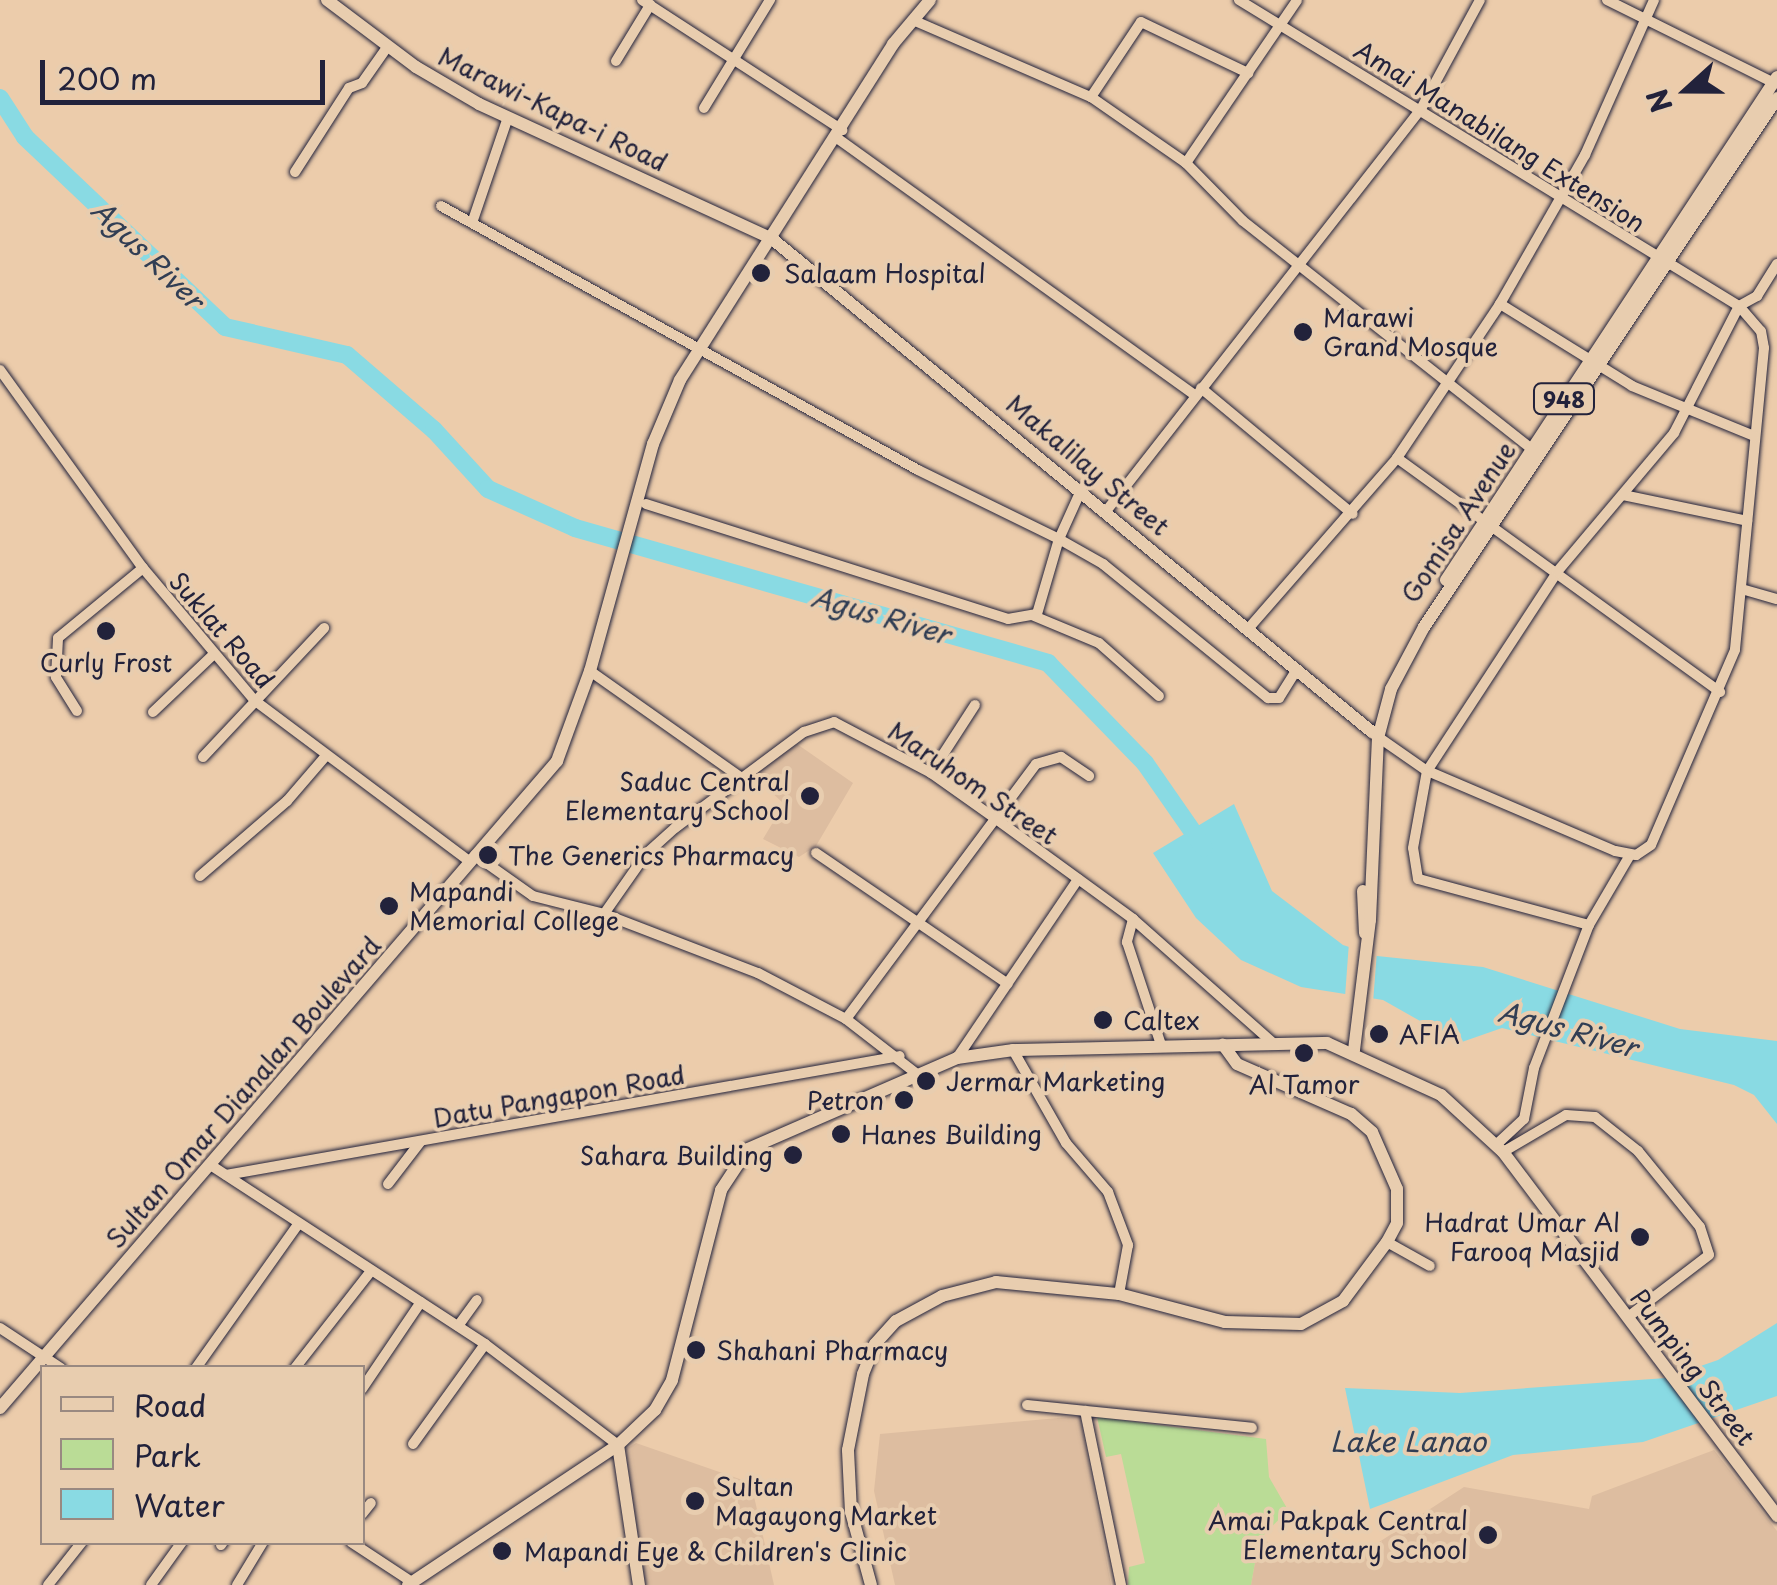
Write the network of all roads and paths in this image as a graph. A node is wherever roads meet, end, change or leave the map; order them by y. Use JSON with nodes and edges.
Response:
{"nodes":[{"id":1,"x":326,"y":0,"type":"edge"},
{"id":2,"x":770,"y":0,"type":"edge"},
{"id":3,"x":930,"y":0,"type":"edge"},
{"id":4,"x":1239,"y":0,"type":"edge"},
{"id":5,"x":1297,"y":0,"type":"edge"},
{"id":6,"x":1480,"y":0,"type":"edge"},
{"id":7,"x":1608,"y":0,"type":"edge"},
{"id":8,"x":1654,"y":0,"type":"edge"},
{"id":9,"x":646,"y":3,"type":"edge"},
{"id":10,"x":1646,"y":16,"type":"junction"},
{"id":11,"x":915,"y":21,"type":"junction"},
{"id":12,"x":1282,"y":23,"type":"junction"},
{"id":13,"x":388,"y":46,"type":"junction"},
{"id":14,"x":733,"y":57,"type":"junction"},
{"id":15,"x":616,"y":60,"type":"dead end"},
{"id":16,"x":1248,"y":73,"type":"junction"},
{"id":17,"x":1775,"y":80,"type":"edge"},
{"id":18,"x":1091,"y":98,"type":"junction"},
{"id":19,"x":1777,"y":98,"type":"edge"},
{"id":20,"x":704,"y":108,"type":"dead end"},
{"id":21,"x":1421,"y":109,"type":"junction"},
{"id":22,"x":508,"y":117,"type":"junction"},
{"id":23,"x":839,"y":134,"type":"junction"},
{"id":24,"x":1186,"y":164,"type":"junction"},
{"id":25,"x":295,"y":172,"type":"dead end"},
{"id":26,"x":1561,"y":198,"type":"junction"},
{"id":27,"x":441,"y":206,"type":"dead end"},
{"id":28,"x":472,"y":222,"type":"junction"},
{"id":29,"x":772,"y":238,"type":"junction"},
{"id":30,"x":1662,"y":261,"type":"junction"},
{"id":31,"x":1298,"y":264,"type":"junction"},
{"id":32,"x":1777,"y":264,"type":"edge"},
{"id":33,"x":1500,"y":304,"type":"junction"},
{"id":34,"x":1740,"y":306,"type":"junction"},
{"id":35,"x":702,"y":349,"type":"junction"},
{"id":36,"x":1593,"y":365,"type":"junction"},
{"id":37,"x":0,"y":370,"type":"edge"},
{"id":38,"x":1446,"y":386,"type":"junction"},
{"id":39,"x":1198,"y":391,"type":"junction"},
{"id":40,"x":1688,"y":412,"type":"junction"},
{"id":41,"x":1754,"y":436,"type":"junction"},
{"id":42,"x":1532,"y":449,"type":"junction"},
{"id":43,"x":1397,"y":458,"type":"junction"},
{"id":44,"x":1082,"y":488,"type":"junction"},
{"id":45,"x":1623,"y":495,"type":"junction"},
{"id":46,"x":642,"y":506,"type":"junction"},
{"id":47,"x":1107,"y":510,"type":"junction"},
{"id":48,"x":1353,"y":514,"type":"junction"},
{"id":49,"x":1747,"y":521,"type":"junction"},
{"id":50,"x":1490,"y":524,"type":"junction"},
{"id":51,"x":1060,"y":539,"type":"junction"},
{"id":52,"x":143,"y":568,"type":"junction"},
{"id":53,"x":1557,"y":572,"type":"junction"},
{"id":54,"x":1745,"y":590,"type":"junction"},
{"id":55,"x":1777,"y":599,"type":"edge"},
{"id":56,"x":1034,"y":616,"type":"junction"},
{"id":57,"x":324,"y":628,"type":"dead end"},
{"id":58,"x":1248,"y":628,"type":"junction"},
{"id":59,"x":214,"y":654,"type":"junction"},
{"id":60,"x":1296,"y":670,"type":"junction"},
{"id":61,"x":590,"y":672,"type":"junction"},
{"id":62,"x":1720,"y":692,"type":"junction"},
{"id":63,"x":1159,"y":696,"type":"dead end"},
{"id":64,"x":254,"y":700,"type":"junction"},
{"id":65,"x":976,"y":704,"type":"dead end"},
{"id":66,"x":76,"y":711,"type":"dead end"},
{"id":67,"x":153,"y":712,"type":"dead end"},
{"id":68,"x":1375,"y":735,"type":"junction"},
{"id":69,"x":203,"y":757,"type":"dead end"},
{"id":70,"x":325,"y":757,"type":"junction"},
{"id":71,"x":1427,"y":771,"type":"junction"},
{"id":72,"x":931,"y":772,"type":"junction"},
{"id":73,"x":738,"y":776,"type":"junction"},
{"id":74,"x":1089,"y":776,"type":"dead end"},
{"id":75,"x":996,"y":819,"type":"junction"},
{"id":76,"x":816,"y":853,"type":"dead end"},
{"id":77,"x":1633,"y":855,"type":"junction"},
{"id":78,"x":472,"y":858,"type":"junction"},
{"id":79,"x":200,"y":876,"type":"dead end"},
{"id":80,"x":1078,"y":880,"type":"junction"},
{"id":81,"x":604,"y":914,"type":"junction"},
{"id":82,"x":1132,"y":919,"type":"junction"},
{"id":83,"x":920,"y":924,"type":"junction"},
{"id":84,"x":1589,"y":924,"type":"junction"},
{"id":85,"x":1008,"y":984,"type":"junction"},
{"id":86,"x":846,"y":1019,"type":"junction"},
{"id":87,"x":1273,"y":1043,"type":"junction"},
{"id":88,"x":1161,"y":1044,"type":"junction"},
{"id":89,"x":1222,"y":1045,"type":"junction"},
{"id":90,"x":1013,"y":1050,"type":"junction"},
{"id":91,"x":1354,"y":1050,"type":"junction"},
{"id":92,"x":900,"y":1056,"type":"junction"},
{"id":93,"x":957,"y":1058,"type":"junction"},
{"id":94,"x":916,"y":1074,"type":"junction"},
{"id":95,"x":422,"y":1140,"type":"junction"},
{"id":96,"x":1500,"y":1148,"type":"junction"},
{"id":97,"x":212,"y":1166,"type":"junction"},
{"id":98,"x":226,"y":1175,"type":"junction"},
{"id":99,"x":388,"y":1184,"type":"dead end"},
{"id":100,"x":297,"y":1226,"type":"junction"},
{"id":101,"x":1387,"y":1242,"type":"junction"},
{"id":102,"x":1430,"y":1266,"type":"dead end"},
{"id":103,"x":371,"y":1271,"type":"junction"},
{"id":104,"x":1119,"y":1294,"type":"junction"},
{"id":105,"x":477,"y":1300,"type":"dead end"},
{"id":106,"x":422,"y":1302,"type":"junction"},
{"id":107,"x":1628,"y":1318,"type":"junction"},
{"id":108,"x":458,"y":1326,"type":"junction"},
{"id":109,"x":0,"y":1328,"type":"edge"},
{"id":110,"x":485,"y":1344,"type":"junction"},
{"id":111,"x":44,"y":1357,"type":"junction"},
{"id":112,"x":57,"y":1365,"type":"edge"},
{"id":113,"x":198,"y":1365,"type":"edge"},
{"id":114,"x":297,"y":1365,"type":"edge"},
{"id":115,"x":365,"y":1386,"type":"edge"},
{"id":116,"x":1026,"y":1405,"type":"dead end"},
{"id":117,"x":0,"y":1408,"type":"edge"},
{"id":118,"x":1085,"y":1411,"type":"junction"},
{"id":119,"x":1252,"y":1428,"type":"dead end"},
{"id":120,"x":412,"y":1444,"type":"dead end"},
{"id":121,"x":618,"y":1446,"type":"junction"},
{"id":122,"x":371,"y":1503,"type":"dead end"},
{"id":123,"x":365,"y":1510,"type":"edge"},
{"id":124,"x":1777,"y":1516,"type":"edge"},
{"id":125,"x":80,"y":1545,"type":"edge"},
{"id":126,"x":180,"y":1545,"type":"edge"},
{"id":127,"x":261,"y":1545,"type":"edge"},
{"id":128,"x":356,"y":1545,"type":"edge"},
{"id":129,"x":410,"y":1583,"type":"edge"},
{"id":130,"x":48,"y":1585,"type":"edge"},
{"id":131,"x":151,"y":1585,"type":"edge"},
{"id":132,"x":237,"y":1585,"type":"edge"},
{"id":133,"x":638,"y":1585,"type":"edge"},
{"id":134,"x":871,"y":1585,"type":"edge"},
{"id":135,"x":1121,"y":1585,"type":"edge"}],
"edges":[{"from":1,"to":13,"type":"main road","name":"Marawi-Kapa-i Road"},
{"from":2,"to":14,"type":"street"},
{"from":3,"to":11,"type":"main road","name":"Sultan Omar Dianalan Boulevard"},
{"from":4,"to":12,"type":"street","name":"Amai Manabilang Extension"},
{"from":5,"to":12,"type":"street"},
{"from":6,"to":21,"type":"street"},
{"from":7,"to":10,"type":"street"},
{"from":8,"to":10,"type":"street"},
{"from":9,"to":14,"type":"street"},
{"from":9,"to":15,"type":"street"},
{"from":10,"to":17,"type":"street"},
{"from":10,"to":26,"type":"street"},
{"from":11,"to":18,"type":"street"},
{"from":11,"to":23,"type":"main road","name":"Sultan Omar Dianalan Boulevard"},
{"from":12,"to":16,"type":"street"},
{"from":12,"to":21,"type":"street","name":"Amai Manabilang Extension"},
{"from":13,"to":22,"type":"main road","name":"Marawi-Kapa-i Road"},
{"from":13,"to":25,"type":"street"},
{"from":14,"to":20,"type":"street"},
{"from":14,"to":23,"type":"street"},
{"from":16,"to":18,"type":"street"},
{"from":16,"to":24,"type":"street"},
{"from":17,"to":30,"type":"main road","name":"Gomisa Avenue","number":"948"},
{"from":18,"to":24,"type":"street"},
{"from":19,"to":30,"type":"main road","name":"Gomisa Avenue","number":"948"},
{"from":21,"to":26,"type":"street","name":"Amai Manabilang Extension"},
{"from":21,"to":31,"type":"street"},
{"from":22,"to":28,"type":"street"},
{"from":22,"to":29,"type":"main road","name":"Marawi-Kapa-i Road"},
{"from":23,"to":29,"type":"main road","name":"Sultan Omar Dianalan Boulevard"},
{"from":23,"to":39,"type":"street"},
{"from":24,"to":31,"type":"street"},
{"from":26,"to":30,"type":"street","name":"Amai Manabilang Extension"},
{"from":26,"to":33,"type":"street"},
{"from":27,"to":28,"type":"street"},
{"from":28,"to":35,"type":"street"},
{"from":29,"to":35,"type":"main road","name":"Sultan Omar Dianalan Boulevard"},
{"from":29,"to":44,"type":"main road","name":"Makalilay Street"},
{"from":30,"to":34,"type":"street","name":"Amai Manabilang Extension"},
{"from":30,"to":36,"type":"main road","name":"Gomisa Avenue","number":"948"},
{"from":31,"to":38,"type":"street"},
{"from":31,"to":39,"type":"street"},
{"from":32,"to":34,"type":"street"},
{"from":33,"to":36,"type":"street"},
{"from":33,"to":38,"type":"street"},
{"from":34,"to":40,"type":"street"},
{"from":34,"to":41,"type":"street"},
{"from":35,"to":46,"type":"main road","name":"Sultan Omar Dianalan Boulevard"},
{"from":35,"to":51,"type":"street"},
{"from":36,"to":40,"type":"street"},
{"from":36,"to":42,"type":"main road","name":"Gomisa Avenue","number":"948"},
{"from":36,"to":50,"type":"main road","name":"Gomisa Avenue","number":"948"},
{"from":37,"to":52,"type":"street","name":"Suklat Road"},
{"from":38,"to":42,"type":"street"},
{"from":38,"to":43,"type":"street"},
{"from":39,"to":47,"type":"street"},
{"from":39,"to":48,"type":"street"},
{"from":40,"to":41,"type":"street"},
{"from":40,"to":45,"type":"street"},
{"from":41,"to":49,"type":"street"},
{"from":42,"to":50,"type":"main road","name":"Gomisa Avenue","number":"948"},
{"from":43,"to":48,"type":"street"},
{"from":43,"to":50,"type":"street"},
{"from":44,"to":47,"type":"main road","name":"Makalilay Street"},
{"from":44,"to":51,"type":"street"},
{"from":45,"to":49,"type":"street"},
{"from":45,"to":53,"type":"street"},
{"from":46,"to":56,"type":"street"},
{"from":46,"to":61,"type":"main road","name":"Sultan Omar Dianalan Boulevard"},
{"from":47,"to":58,"type":"main road","name":"Makalilay Street"},
{"from":48,"to":58,"type":"street"},
{"from":49,"to":54,"type":"street"},
{"from":50,"to":53,"type":"street"},
{"from":50,"to":68,"type":"main road","name":"Gomisa Avenue","number":"948"},
{"from":51,"to":56,"type":"street"},
{"from":51,"to":60,"type":"street"},
{"from":52,"to":59,"type":"street","name":"Suklat Road"},
{"from":52,"to":66,"type":"street"},
{"from":53,"to":62,"type":"street"},
{"from":53,"to":71,"type":"street"},
{"from":54,"to":55,"type":"street"},
{"from":54,"to":62,"type":"street"},
{"from":56,"to":63,"type":"street"},
{"from":57,"to":64,"type":"street"},
{"from":58,"to":60,"type":"main road","name":"Makalilay Street"},
{"from":59,"to":64,"type":"street","name":"Suklat Road"},
{"from":59,"to":67,"type":"street"},
{"from":60,"to":68,"type":"main road","name":"Makalilay Street"},
{"from":61,"to":73,"type":"street"},
{"from":61,"to":78,"type":"main road","name":"Sultan Omar Dianalan Boulevard"},
{"from":62,"to":77,"type":"street"},
{"from":64,"to":69,"type":"street"},
{"from":64,"to":70,"type":"street","name":"Suklat Road"},
{"from":65,"to":72,"type":"street"},
{"from":68,"to":71,"type":"street"},
{"from":68,"to":91,"type":"main road","name":"Gomisa Avenue","number":"948"},
{"from":70,"to":78,"type":"street","name":"Suklat Road"},
{"from":70,"to":79,"type":"street"},
{"from":71,"to":77,"type":"street"},
{"from":71,"to":84,"type":"street"},
{"from":72,"to":73,"type":"street","name":"Maruhom Street"},
{"from":72,"to":75,"type":"street","name":"Maruhom Street"},
{"from":73,"to":81,"type":"street","name":"Maruhom Street"},
{"from":74,"to":75,"type":"street"},
{"from":75,"to":80,"type":"street","name":"Maruhom Street"},
{"from":75,"to":83,"type":"street"},
{"from":76,"to":83,"type":"street"},
{"from":77,"to":84,"type":"street"},
{"from":78,"to":81,"type":"street","name":"Suklat Road"},
{"from":78,"to":97,"type":"main road","name":"Sultan Omar Dianalan Boulevard"},
{"from":80,"to":82,"type":"street","name":"Maruhom Street"},
{"from":80,"to":85,"type":"street"},
{"from":81,"to":86,"type":"street","name":"Suklat Road"},
{"from":82,"to":87,"type":"street","name":"Maruhom Street"},
{"from":82,"to":88,"type":"street"},
{"from":83,"to":85,"type":"street"},
{"from":83,"to":86,"type":"street"},
{"from":84,"to":96,"type":"street"},
{"from":85,"to":93,"type":"street"},
{"from":86,"to":92,"type":"street","name":"Suklat Road"},
{"from":87,"to":89,"type":"main road","name":"Pumping Street"},
{"from":87,"to":91,"type":"main road","name":"Pumping Street"},
{"from":88,"to":89,"type":"main road","name":"Pumping Street"},
{"from":88,"to":90,"type":"main road","name":"Pumping Street"},
{"from":89,"to":101,"type":"main road"},
{"from":90,"to":93,"type":"main road","name":"Pumping Street"},
{"from":90,"to":104,"type":"street"},
{"from":91,"to":96,"type":"main road","name":"Pumping Street"},
{"from":92,"to":94,"type":"street","name":"Suklat Road"},
{"from":92,"to":95,"type":"street","name":"Datu Pangapon Road"},
{"from":93,"to":94,"type":"main road","name":"Pumping Street"},
{"from":94,"to":121,"type":"main road","name":"Pumping Street"},
{"from":95,"to":98,"type":"street","name":"Datu Pangapon Road"},
{"from":95,"to":99,"type":"street"},
{"from":96,"to":107,"type":"main road","name":"Pumping Street"},
{"from":96,"to":107,"type":"street"},
{"from":97,"to":98,"type":"street"},
{"from":97,"to":111,"type":"main road","name":"Sultan Omar Dianalan Boulevard"},
{"from":98,"to":100,"type":"street"},
{"from":100,"to":103,"type":"street"},
{"from":100,"to":113,"type":"street"},
{"from":101,"to":102,"type":"street"},
{"from":101,"to":104,"type":"main road"},
{"from":103,"to":106,"type":"street"},
{"from":103,"to":114,"type":"street"},
{"from":104,"to":134,"type":"main road"},
{"from":105,"to":108,"type":"street"},
{"from":106,"to":108,"type":"street"},
{"from":106,"to":115,"type":"street"},
{"from":107,"to":124,"type":"main road","name":"Pumping Street"},
{"from":108,"to":110,"type":"street"},
{"from":109,"to":111,"type":"street"},
{"from":110,"to":120,"type":"street"},
{"from":110,"to":121,"type":"street"},
{"from":111,"to":112,"type":"street"},
{"from":111,"to":117,"type":"main road","name":"Sultan Omar Dianalan Boulevard"},
{"from":116,"to":118,"type":"street"},
{"from":118,"to":119,"type":"street"},
{"from":118,"to":135,"type":"street"},
{"from":121,"to":129,"type":"main road","name":"Pumping Street"},
{"from":121,"to":133,"type":"main road"},
{"from":122,"to":123,"type":"street"},
{"from":125,"to":130,"type":"street"},
{"from":126,"to":131,"type":"street"},
{"from":127,"to":132,"type":"street"},
{"from":128,"to":129,"type":"street"}]}
